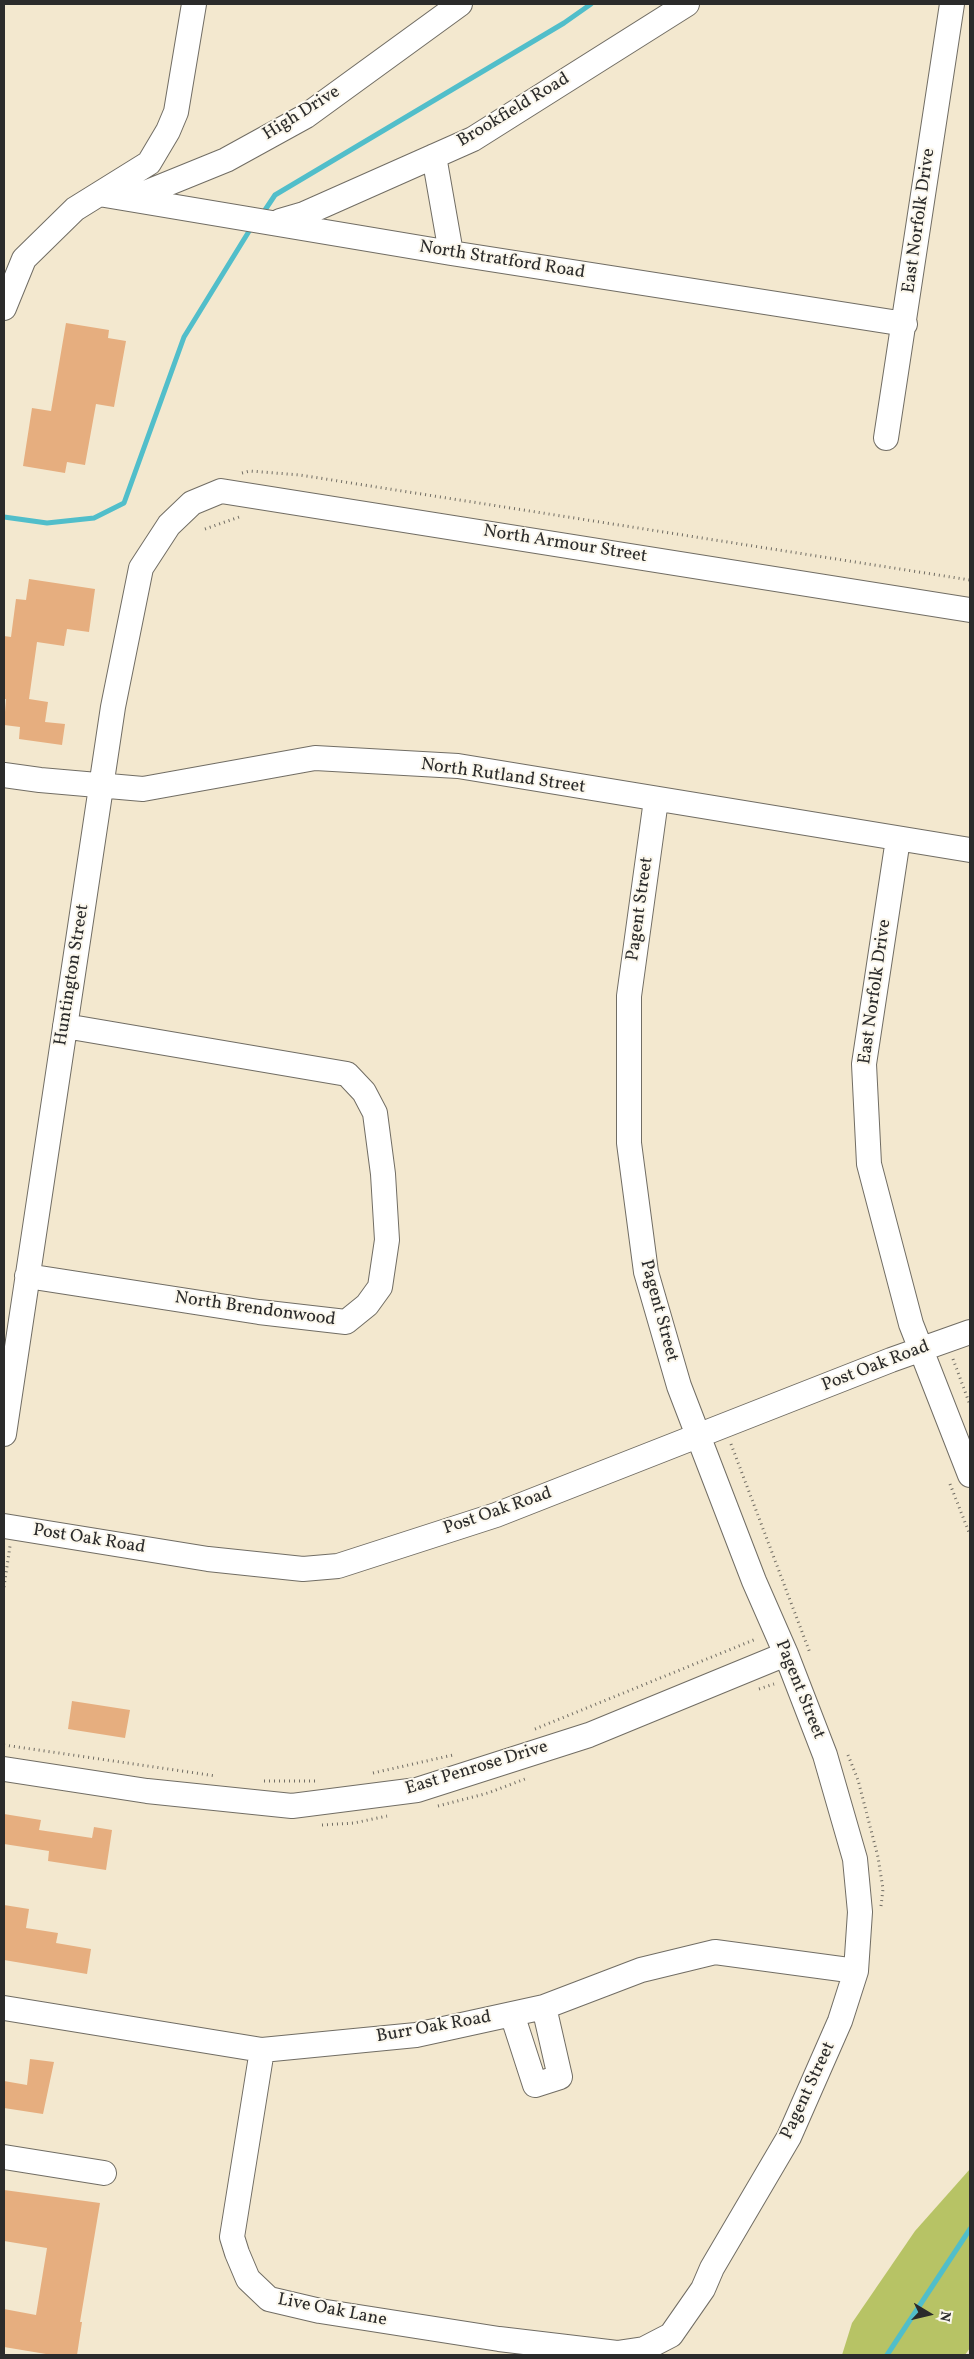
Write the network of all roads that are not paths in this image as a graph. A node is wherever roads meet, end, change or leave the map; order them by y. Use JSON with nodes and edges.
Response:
{"nodes":[{"id":1,"x":194,"y":4,"type":"edge"},
{"id":2,"x":460,"y":4,"type":"edge"},
{"id":3,"x":687,"y":4,"type":"edge"},
{"id":4,"x":952,"y":4,"type":"edge"},
{"id":5,"x":434,"y":156,"type":"junction"},
{"id":6,"x":99,"y":194,"type":"junction"},
{"id":7,"x":130,"y":199,"type":"junction"},
{"id":8,"x":275,"y":223,"type":"junction"},
{"id":9,"x":451,"y":253,"type":"junction"},
{"id":10,"x":4,"y":308,"type":"edge"},
{"id":11,"x":905,"y":324,"type":"junction"},
{"id":12,"x":886,"y":438,"type":"dead end"},
{"id":13,"x":169,"y":525,"type":"joint"},
{"id":14,"x":970,"y":610,"type":"edge"},
{"id":15,"x":4,"y":775,"type":"edge"},
{"id":16,"x":101,"y":786,"type":"junction"},
{"id":17,"x":656,"y":800,"type":"junction"},
{"id":18,"x":898,"y":839,"type":"junction"},
{"id":19,"x":970,"y":850,"type":"edge"},
{"id":20,"x":65,"y":1026,"type":"junction"},
{"id":21,"x":27,"y":1276,"type":"junction"},
{"id":22,"x":970,"y":1332,"type":"edge"},
{"id":23,"x":920,"y":1349,"type":"junction"},
{"id":24,"x":4,"y":1434,"type":"edge"},
{"id":25,"x":698,"y":1437,"type":"junction"},
{"id":26,"x":970,"y":1475,"type":"edge"},
{"id":27,"x":8,"y":1532,"type":"edge"},
{"id":28,"x":786,"y":1654,"type":"junction"},
{"id":29,"x":4,"y":1769,"type":"edge"},
{"id":30,"x":856,"y":1970,"type":"junction"},
{"id":31,"x":544,"y":2007,"type":"junction"},
{"id":32,"x":4,"y":2008,"type":"edge"},
{"id":33,"x":512,"y":2014,"type":"junction"},
{"id":34,"x":262,"y":2050,"type":"junction"},
{"id":35,"x":4,"y":2157,"type":"edge"},
{"id":36,"x":104,"y":2172,"type":"dead end"},
{"id":37,"x":487,"y":2346,"type":"edge"}],
"edges":[{"from":1,"to":6,"type":"street"},
{"from":2,"to":7,"type":"street","name":"High Drive"},
{"from":3,"to":5,"type":"street","name":"Brookfield Road"},
{"from":4,"to":11,"type":"street","name":"East Norfolk Drive"},
{"from":5,"to":8,"type":"street","name":"Brookfield Road"},
{"from":5,"to":9,"type":"street"},
{"from":6,"to":7,"type":"street","name":"North Stratford Road"},
{"from":6,"to":10,"type":"street"},
{"from":7,"to":8,"type":"street","name":"North Stratford Road"},
{"from":8,"to":9,"type":"street","name":"North Stratford Road"},
{"from":9,"to":11,"type":"street","name":"North Stratford Road"},
{"from":11,"to":12,"type":"street","name":"East Norfolk Drive"},
{"from":13,"to":14,"type":"street","name":"North Armour Street"},
{"from":13,"to":16,"type":"street","name":"Huntington Street"},
{"from":15,"to":16,"type":"street","name":"North Rutland Street"},
{"from":16,"to":17,"type":"street","name":"North Rutland Street"},
{"from":16,"to":20,"type":"street","name":"Huntington Street"},
{"from":17,"to":18,"type":"street","name":"North Rutland Street"},
{"from":17,"to":25,"type":"street","name":"Pagent Street"},
{"from":18,"to":19,"type":"street","name":"North Rutland Street"},
{"from":18,"to":23,"type":"street","name":"East Norfolk Drive"},
{"from":20,"to":21,"type":"street","name":"Huntington Street"},
{"from":20,"to":21,"type":"street","name":"North Brendonwood"},
{"from":21,"to":24,"type":"street","name":"Huntington Street"},
{"from":22,"to":23,"type":"street","name":"Post Oak Road"},
{"from":23,"to":25,"type":"street","name":"Post Oak Road"},
{"from":23,"to":26,"type":"street","name":"East Norfolk Drive"},
{"from":25,"to":27,"type":"street","name":"Post Oak Road"},
{"from":25,"to":28,"type":"street","name":"Pagent Street"},
{"from":28,"to":29,"type":"street","name":"East Penrose Drive"},
{"from":28,"to":30,"type":"street","name":"Pagent Street"},
{"from":30,"to":31,"type":"street","name":"Burr Oak Road"},
{"from":30,"to":37,"type":"street","name":"Pagent Street"},
{"from":31,"to":33,"type":"street","name":"Burr Oak Road"},
{"from":31,"to":33,"type":"street"},
{"from":32,"to":34,"type":"street","name":"Burr Oak Road"},
{"from":33,"to":34,"type":"street","name":"Burr Oak Road"},
{"from":34,"to":37,"type":"street","name":"Live Oak Lane"},
{"from":35,"to":36,"type":"street"}]}
